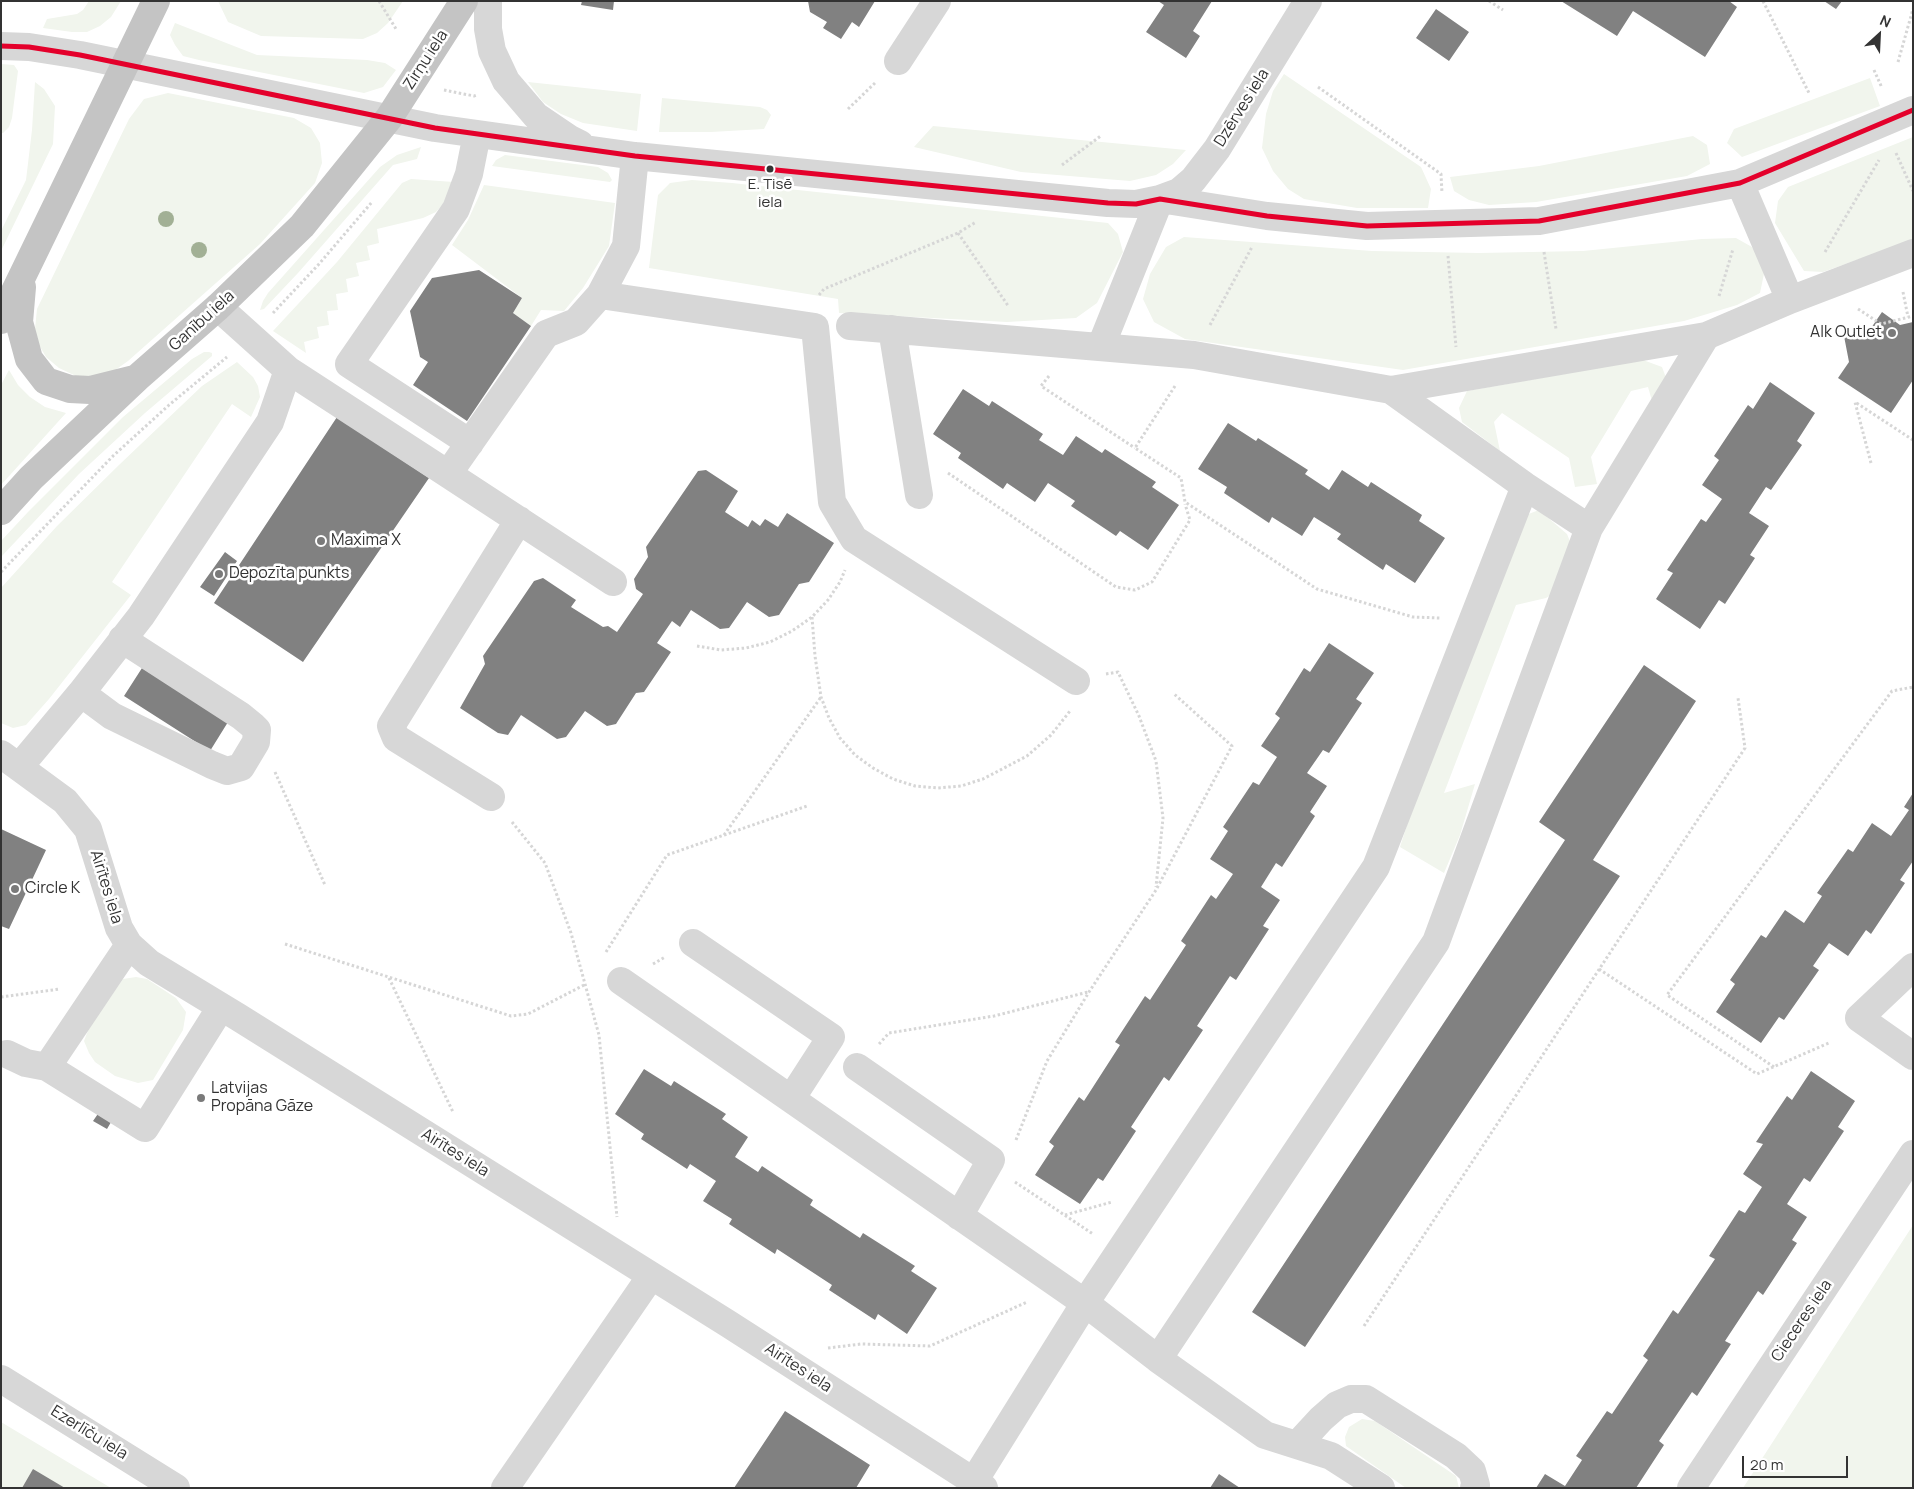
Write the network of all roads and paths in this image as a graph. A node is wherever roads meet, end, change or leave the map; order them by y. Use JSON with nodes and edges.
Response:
{"nodes":[{"id":1,"x":156,"y":1,"type":"edge"},
{"id":2,"x":379,"y":1,"type":"edge"},
{"id":3,"x":464,"y":1,"type":"edge"},
{"id":4,"x":488,"y":1,"type":"edge"},
{"id":5,"x":937,"y":1,"type":"edge"},
{"id":6,"x":1308,"y":1,"type":"edge"},
{"id":7,"x":1490,"y":1,"type":"edge"},
{"id":8,"x":1763,"y":1,"type":"edge"},
{"id":9,"x":1913,"y":8,"type":"edge"},
{"id":10,"x":1503,"y":10,"type":"dead end"},
{"id":11,"x":396,"y":29,"type":"dead end"},
{"id":12,"x":1,"y":46,"type":"edge"},
{"id":13,"x":898,"y":61,"type":"dead end"},
{"id":14,"x":1898,"y":62,"type":"dead end"},
{"id":15,"x":126,"y":65,"type":"junction"},
{"id":16,"x":1318,"y":87,"type":"dead end"},
{"id":17,"x":441,"y":88,"type":"dead end"},
{"id":18,"x":483,"y":93,"type":"dead end"},
{"id":19,"x":1809,"y":93,"type":"dead end"},
{"id":20,"x":1913,"y":110,"type":"edge"},
{"id":21,"x":388,"y":118,"type":"junction"},
{"id":22,"x":1887,"y":132,"type":"junction"},
{"id":23,"x":477,"y":134,"type":"junction"},
{"id":24,"x":1102,"y":135,"type":"dead end"},
{"id":25,"x":595,"y":150,"type":"junction"},
{"id":26,"x":635,"y":156,"type":"junction"},
{"id":27,"x":1913,"y":191,"type":"edge"},
{"id":28,"x":1744,"y":192,"type":"junction"},
{"id":29,"x":1023,"y":195,"type":"junction"},
{"id":30,"x":1160,"y":199,"type":"junction"},
{"id":31,"x":372,"y":202,"type":"dead end"},
{"id":32,"x":1539,"y":221,"type":"junction"},
{"id":33,"x":1444,"y":224,"type":"junction"},
{"id":34,"x":958,"y":233,"type":"junction"},
{"id":35,"x":1256,"y":240,"type":"dead end"},
{"id":36,"x":1913,"y":253,"type":"edge"},
{"id":37,"x":24,"y":274,"type":"junction"},
{"id":38,"x":1902,"y":288,"type":"dead end"},
{"id":39,"x":600,"y":295,"type":"junction"},
{"id":40,"x":1794,"y":299,"type":"junction"},
{"id":41,"x":1852,"y":305,"type":"dead end"},
{"id":42,"x":218,"y":308,"type":"junction"},
{"id":43,"x":271,"y":315,"type":"dead end"},
{"id":44,"x":1913,"y":316,"type":"edge"},
{"id":45,"x":1908,"y":317,"type":"junction"},
{"id":46,"x":1,"y":320,"type":"edge"},
{"id":47,"x":796,"y":324,"type":"junction"},
{"id":48,"x":850,"y":326,"type":"dead end"},
{"id":49,"x":892,"y":329,"type":"junction"},
{"id":50,"x":1207,"y":330,"type":"dead end"},
{"id":51,"x":1706,"y":336,"type":"junction"},
{"id":52,"x":1032,"y":340,"type":"junction"},
{"id":53,"x":1101,"y":346,"type":"junction"},
{"id":54,"x":229,"y":356,"type":"dead end"},
{"id":55,"x":1561,"y":360,"type":"junction"},
{"id":56,"x":288,"y":370,"type":"junction"},
{"id":57,"x":1051,"y":372,"type":"dead end"},
{"id":58,"x":137,"y":378,"type":"junction"},
{"id":59,"x":1459,"y":378,"type":"junction"},
{"id":60,"x":1176,"y":385,"type":"dead end"},
{"id":61,"x":1391,"y":390,"type":"junction"},
{"id":62,"x":1913,"y":440,"type":"edge"},
{"id":63,"x":470,"y":443,"type":"junction"},
{"id":64,"x":1135,"y":448,"type":"junction"},
{"id":65,"x":912,"y":449,"type":"junction"},
{"id":66,"x":1872,"y":463,"type":"dead end"},
{"id":67,"x":448,"y":474,"type":"junction"},
{"id":68,"x":1524,"y":486,"type":"junction"},
{"id":69,"x":919,"y":495,"type":"dead end"},
{"id":70,"x":1185,"y":502,"type":"junction"},
{"id":71,"x":1,"y":511,"type":"edge"},
{"id":72,"x":519,"y":520,"type":"junction"},
{"id":73,"x":1589,"y":528,"type":"junction"},
{"id":74,"x":854,"y":539,"type":"junction"},
{"id":75,"x":1,"y":572,"type":"edge"},
{"id":76,"x":613,"y":582,"type":"dead end"},
{"id":77,"x":812,"y":617,"type":"junction"},
{"id":78,"x":1446,"y":618,"type":"dead end"},
{"id":79,"x":122,"y":639,"type":"junction"},
{"id":80,"x":697,"y":646,"type":"dead end"},
{"id":81,"x":1076,"y":681,"type":"junction"},
{"id":82,"x":1913,"y":687,"type":"edge"},
{"id":83,"x":81,"y":693,"type":"junction"},
{"id":84,"x":1173,"y":693,"type":"dead end"},
{"id":85,"x":821,"y":698,"type":"junction"},
{"id":86,"x":1738,"y":698,"type":"dead end"},
{"id":87,"x":256,"y":730,"type":"junction"},
{"id":88,"x":11,"y":760,"type":"edge"},
{"id":89,"x":491,"y":797,"type":"joint"},
{"id":90,"x":807,"y":806,"type":"dead end"},
{"id":91,"x":723,"y":836,"type":"junction"},
{"id":92,"x":325,"y":886,"type":"dead end"},
{"id":93,"x":1156,"y":890,"type":"junction"},
{"id":94,"x":693,"y":943,"type":"joint"},
{"id":95,"x":285,"y":944,"type":"dead end"},
{"id":96,"x":129,"y":945,"type":"junction"},
{"id":97,"x":601,"y":960,"type":"dead end"},
{"id":98,"x":1913,"y":966,"type":"edge"},
{"id":99,"x":1599,"y":969,"type":"junction"},
{"id":100,"x":591,"y":976,"type":"dead end"},
{"id":101,"x":388,"y":978,"type":"junction"},
{"id":102,"x":621,"y":981,"type":"junction"},
{"id":103,"x":104,"y":983,"type":"junction"},
{"id":104,"x":586,"y":984,"type":"junction"},
{"id":105,"x":1089,"y":992,"type":"junction"},
{"id":106,"x":1,"y":997,"type":"edge"},
{"id":107,"x":221,"y":1007,"type":"junction"},
{"id":108,"x":1829,"y":1044,"type":"dead end"},
{"id":109,"x":7,"y":1054,"type":"dead end"},
{"id":110,"x":1913,"y":1056,"type":"edge"},
{"id":111,"x":47,"y":1067,"type":"junction"},
{"id":112,"x":856,"y":1067,"type":"joint"},
{"id":113,"x":1774,"y":1067,"type":"junction"},
{"id":114,"x":791,"y":1099,"type":"junction"},
{"id":115,"x":456,"y":1118,"type":"dead end"},
{"id":116,"x":1013,"y":1148,"type":"dead end"},
{"id":117,"x":1913,"y":1154,"type":"edge"},
{"id":118,"x":1119,"y":1200,"type":"dead end"},
{"id":119,"x":1064,"y":1215,"type":"dead end"},
{"id":120,"x":959,"y":1216,"type":"junction"},
{"id":121,"x":617,"y":1220,"type":"dead end"},
{"id":122,"x":651,"y":1276,"type":"junction"},
{"id":123,"x":1061,"y":1286,"type":"junction"},
{"id":124,"x":1085,"y":1303,"type":"junction"},
{"id":125,"x":1364,"y":1326,"type":"dead end"},
{"id":126,"x":823,"y":1349,"type":"dead end"},
{"id":127,"x":1158,"y":1359,"type":"junction"},
{"id":128,"x":1,"y":1379,"type":"edge"},
{"id":129,"x":1298,"y":1445,"type":"junction"},
{"id":130,"x":979,"y":1485,"type":"edge"},
{"id":131,"x":176,"y":1488,"type":"edge"},
{"id":132,"x":505,"y":1488,"type":"edge"},
{"id":133,"x":1381,"y":1488,"type":"edge"},
{"id":134,"x":1474,"y":1488,"type":"edge"},
{"id":135,"x":1691,"y":1488,"type":"edge"}],
"edges":[{"from":1,"to":15,"type":"highway"},
{"from":2,"to":11,"type":"path"},
{"from":3,"to":21,"type":"highway","name":"Zirņu iela"},
{"from":4,"to":25,"type":"street"},
{"from":5,"to":13,"type":"street"},
{"from":6,"to":30,"type":"street","name":"Dzērves iela"},
{"from":7,"to":10,"type":"path"},
{"from":8,"to":19,"type":"path"},
{"from":9,"to":14,"type":"path"},
{"from":12,"to":15,"type":"street"},
{"from":15,"to":21,"type":"street"},
{"from":15,"to":37,"type":"highway"},
{"from":16,"to":33,"type":"path"},
{"from":17,"to":18,"type":"path"},
{"from":20,"to":22,"type":"street"},
{"from":21,"to":23,"type":"street"},
{"from":21,"to":42,"type":"highway","name":"Ganību iela"},
{"from":22,"to":27,"type":"path"},
{"from":22,"to":28,"type":"street"},
{"from":22,"to":40,"type":"path"},
{"from":23,"to":25,"type":"street"},
{"from":23,"to":63,"type":"street"},
{"from":24,"to":29,"type":"path"},
{"from":25,"to":26,"type":"street"},
{"from":26,"to":29,"type":"street"},
{"from":26,"to":39,"type":"street"},
{"from":28,"to":32,"type":"street"},
{"from":28,"to":40,"type":"street"},
{"from":28,"to":51,"type":"path"},
{"from":29,"to":30,"type":"street"},
{"from":29,"to":34,"type":"path"},
{"from":30,"to":33,"type":"street"},
{"from":30,"to":53,"type":"street"},
{"from":31,"to":43,"type":"path"},
{"from":32,"to":33,"type":"street"},
{"from":32,"to":55,"type":"path"},
{"from":33,"to":59,"type":"path"},
{"from":34,"to":47,"type":"path"},
{"from":34,"to":52,"type":"path"},
{"from":35,"to":50,"type":"path"},
{"from":36,"to":40,"type":"street"},
{"from":37,"to":46,"type":"highway"},
{"from":37,"to":58,"type":"highway"},
{"from":38,"to":45,"type":"path"},
{"from":39,"to":47,"type":"street"},
{"from":39,"to":63,"type":"street"},
{"from":40,"to":51,"type":"street"},
{"from":41,"to":45,"type":"path"},
{"from":42,"to":56,"type":"street"},
{"from":42,"to":58,"type":"highway","name":"Ganību iela"},
{"from":44,"to":45,"type":"path"},
{"from":47,"to":74,"type":"street"},
{"from":48,"to":49,"type":"street"},
{"from":49,"to":52,"type":"street"},
{"from":49,"to":65,"type":"street"},
{"from":51,"to":55,"type":"street"},
{"from":51,"to":73,"type":"street"},
{"from":52,"to":53,"type":"street"},
{"from":53,"to":61,"type":"street"},
{"from":54,"to":75,"type":"path"},
{"from":55,"to":59,"type":"street"},
{"from":56,"to":67,"type":"street"},
{"from":56,"to":79,"type":"street"},
{"from":57,"to":64,"type":"path"},
{"from":58,"to":71,"type":"highway","name":"Ganību iela"},
{"from":59,"to":61,"type":"street"},
{"from":60,"to":64,"type":"path"},
{"from":61,"to":68,"type":"street"},
{"from":62,"to":66,"type":"path"},
{"from":63,"to":67,"type":"street"},
{"from":64,"to":70,"type":"path"},
{"from":65,"to":69,"type":"street"},
{"from":65,"to":70,"type":"path"},
{"from":67,"to":72,"type":"street"},
{"from":68,"to":73,"type":"street"},
{"from":68,"to":124,"type":"street"},
{"from":70,"to":78,"type":"path"},
{"from":72,"to":76,"type":"street"},
{"from":72,"to":89,"type":"street"},
{"from":73,"to":127,"type":"street"},
{"from":74,"to":77,"type":"path"},
{"from":74,"to":81,"type":"street"},
{"from":77,"to":80,"type":"path"},
{"from":77,"to":85,"type":"path"},
{"from":79,"to":83,"type":"street"},
{"from":79,"to":87,"type":"street"},
{"from":81,"to":85,"type":"path"},
{"from":81,"to":93,"type":"path"},
{"from":82,"to":113,"type":"path"},
{"from":83,"to":87,"type":"street"},
{"from":83,"to":88,"type":"street"},
{"from":84,"to":93,"type":"path"},
{"from":85,"to":91,"type":"path"},
{"from":86,"to":99,"type":"path"},
{"from":87,"to":92,"type":"path"},
{"from":88,"to":96,"type":"street","name":"Airītes iela"},
{"from":89,"to":104,"type":"path"},
{"from":90,"to":91,"type":"path"},
{"from":91,"to":97,"type":"path"},
{"from":93,"to":105,"type":"path"},
{"from":94,"to":102,"type":"path"},
{"from":94,"to":114,"type":"street"},
{"from":95,"to":101,"type":"path"},
{"from":96,"to":103,"type":"street"},
{"from":96,"to":107,"type":"street","name":"Airītes iela"},
{"from":98,"to":110,"type":"street"},
{"from":99,"to":113,"type":"path"},
{"from":99,"to":125,"type":"path"},
{"from":100,"to":104,"type":"path"},
{"from":101,"to":104,"type":"path"},
{"from":101,"to":115,"type":"path"},
{"from":102,"to":104,"type":"path"},
{"from":102,"to":114,"type":"street"},
{"from":103,"to":106,"type":"path"},
{"from":103,"to":111,"type":"street"},
{"from":104,"to":121,"type":"path"},
{"from":105,"to":112,"type":"path"},
{"from":105,"to":116,"type":"path"},
{"from":107,"to":111,"type":"street"},
{"from":107,"to":122,"type":"street","name":"Airītes iela"},
{"from":108,"to":113,"type":"path"},
{"from":109,"to":111,"type":"street"},
{"from":112,"to":120,"type":"street"},
{"from":114,"to":120,"type":"street"},
{"from":117,"to":135,"type":"street","name":"Cieceres iela"},
{"from":118,"to":119,"type":"path"},
{"from":120,"to":123,"type":"street"},
{"from":122,"to":130,"type":"street","name":"Airītes iela"},
{"from":122,"to":132,"type":"street"},
{"from":123,"to":124,"type":"street"},
{"from":123,"to":126,"type":"path"},
{"from":124,"to":127,"type":"street"},
{"from":124,"to":130,"type":"street"},
{"from":127,"to":129,"type":"street"},
{"from":128,"to":131,"type":"street","name":"Ezerlīču iela"},
{"from":129,"to":133,"type":"street"},
{"from":129,"to":134,"type":"street"}]}
